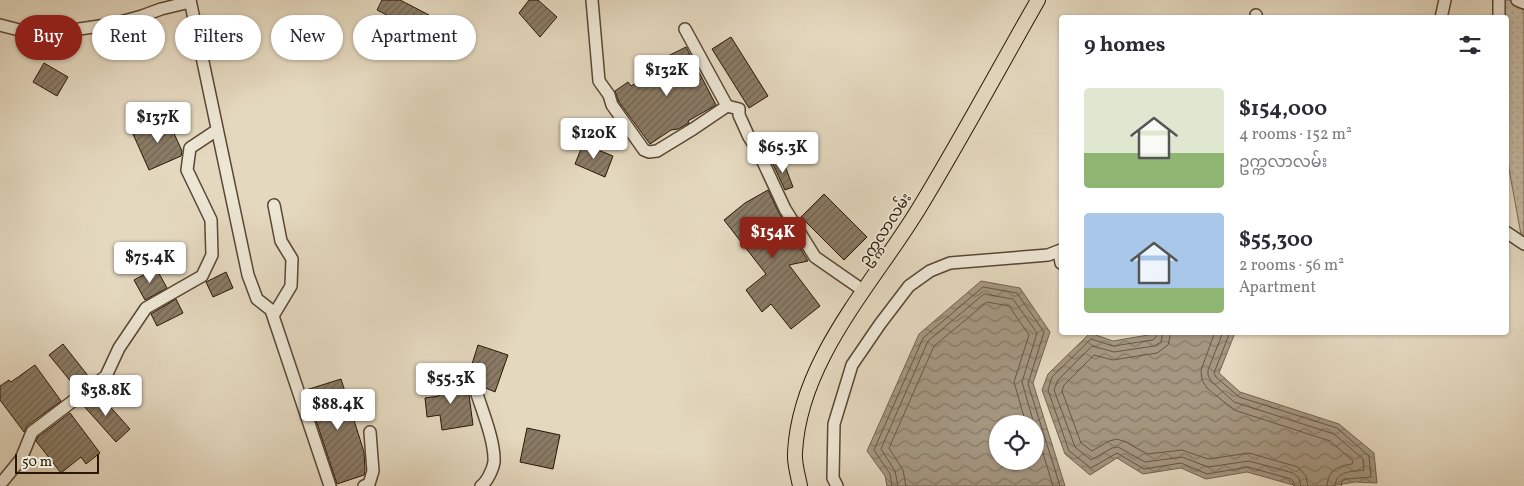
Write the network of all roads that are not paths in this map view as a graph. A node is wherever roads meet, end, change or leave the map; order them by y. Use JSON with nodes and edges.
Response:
{"nodes":[{"id":1,"x":592,"y":0,"type":"edge"},
{"id":2,"x":1038,"y":0,"type":"edge"},
{"id":3,"x":1445,"y":0,"type":"edge"},
{"id":4,"x":1499,"y":0,"type":"edge"},
{"id":5,"x":1517,"y":0,"type":"edge"},
{"id":6,"x":190,"y":1,"type":"edge"},
{"id":7,"x":1524,"y":3,"type":"edge"},
{"id":8,"x":1442,"y":15,"type":"edge"},
{"id":9,"x":1499,"y":15,"type":"dead end"},
{"id":10,"x":0,"y":25,"type":"edge"},
{"id":11,"x":685,"y":29,"type":"dead end"},
{"id":12,"x":727,"y":106,"type":"junction"},
{"id":13,"x":217,"y":130,"type":"junction"},
{"id":14,"x":274,"y":205,"type":"dead end"},
{"id":15,"x":1509,"y":234,"type":"edge"},
{"id":16,"x":1524,"y":244,"type":"edge"},
{"id":17,"x":1059,"y":250,"type":"edge"},
{"id":18,"x":864,"y":291,"type":"junction"},
{"id":19,"x":273,"y":316,"type":"junction"},
{"id":20,"x":477,"y":394,"type":"dead end"},
{"id":21,"x":370,"y":432,"type":"dead end"},
{"id":22,"x":3,"y":481,"type":"dead end"},
{"id":23,"x":329,"y":486,"type":"edge"},
{"id":24,"x":364,"y":486,"type":"edge"},
{"id":25,"x":481,"y":486,"type":"edge"},
{"id":26,"x":800,"y":486,"type":"edge"},
{"id":27,"x":838,"y":486,"type":"edge"}],
"edges":[{"from":1,"to":12,"type":"street"},
{"from":2,"to":18,"type":"main road","name":"ဥက္ကလာလမ်း"},
{"from":3,"to":8,"type":"street"},
{"from":4,"to":9,"type":"street"},
{"from":5,"to":7,"type":"street"},
{"from":6,"to":10,"type":"street"},
{"from":6,"to":13,"type":"street"},
{"from":11,"to":12,"type":"street"},
{"from":12,"to":18,"type":"street"},
{"from":13,"to":19,"type":"street"},
{"from":13,"to":22,"type":"street"},
{"from":14,"to":19,"type":"street"},
{"from":15,"to":16,"type":"street"},
{"from":17,"to":27,"type":"street"},
{"from":18,"to":26,"type":"main road","name":"ဥက္ကလာလမ်း"},
{"from":19,"to":23,"type":"street"},
{"from":20,"to":25,"type":"street"},
{"from":21,"to":24,"type":"street"}]}
